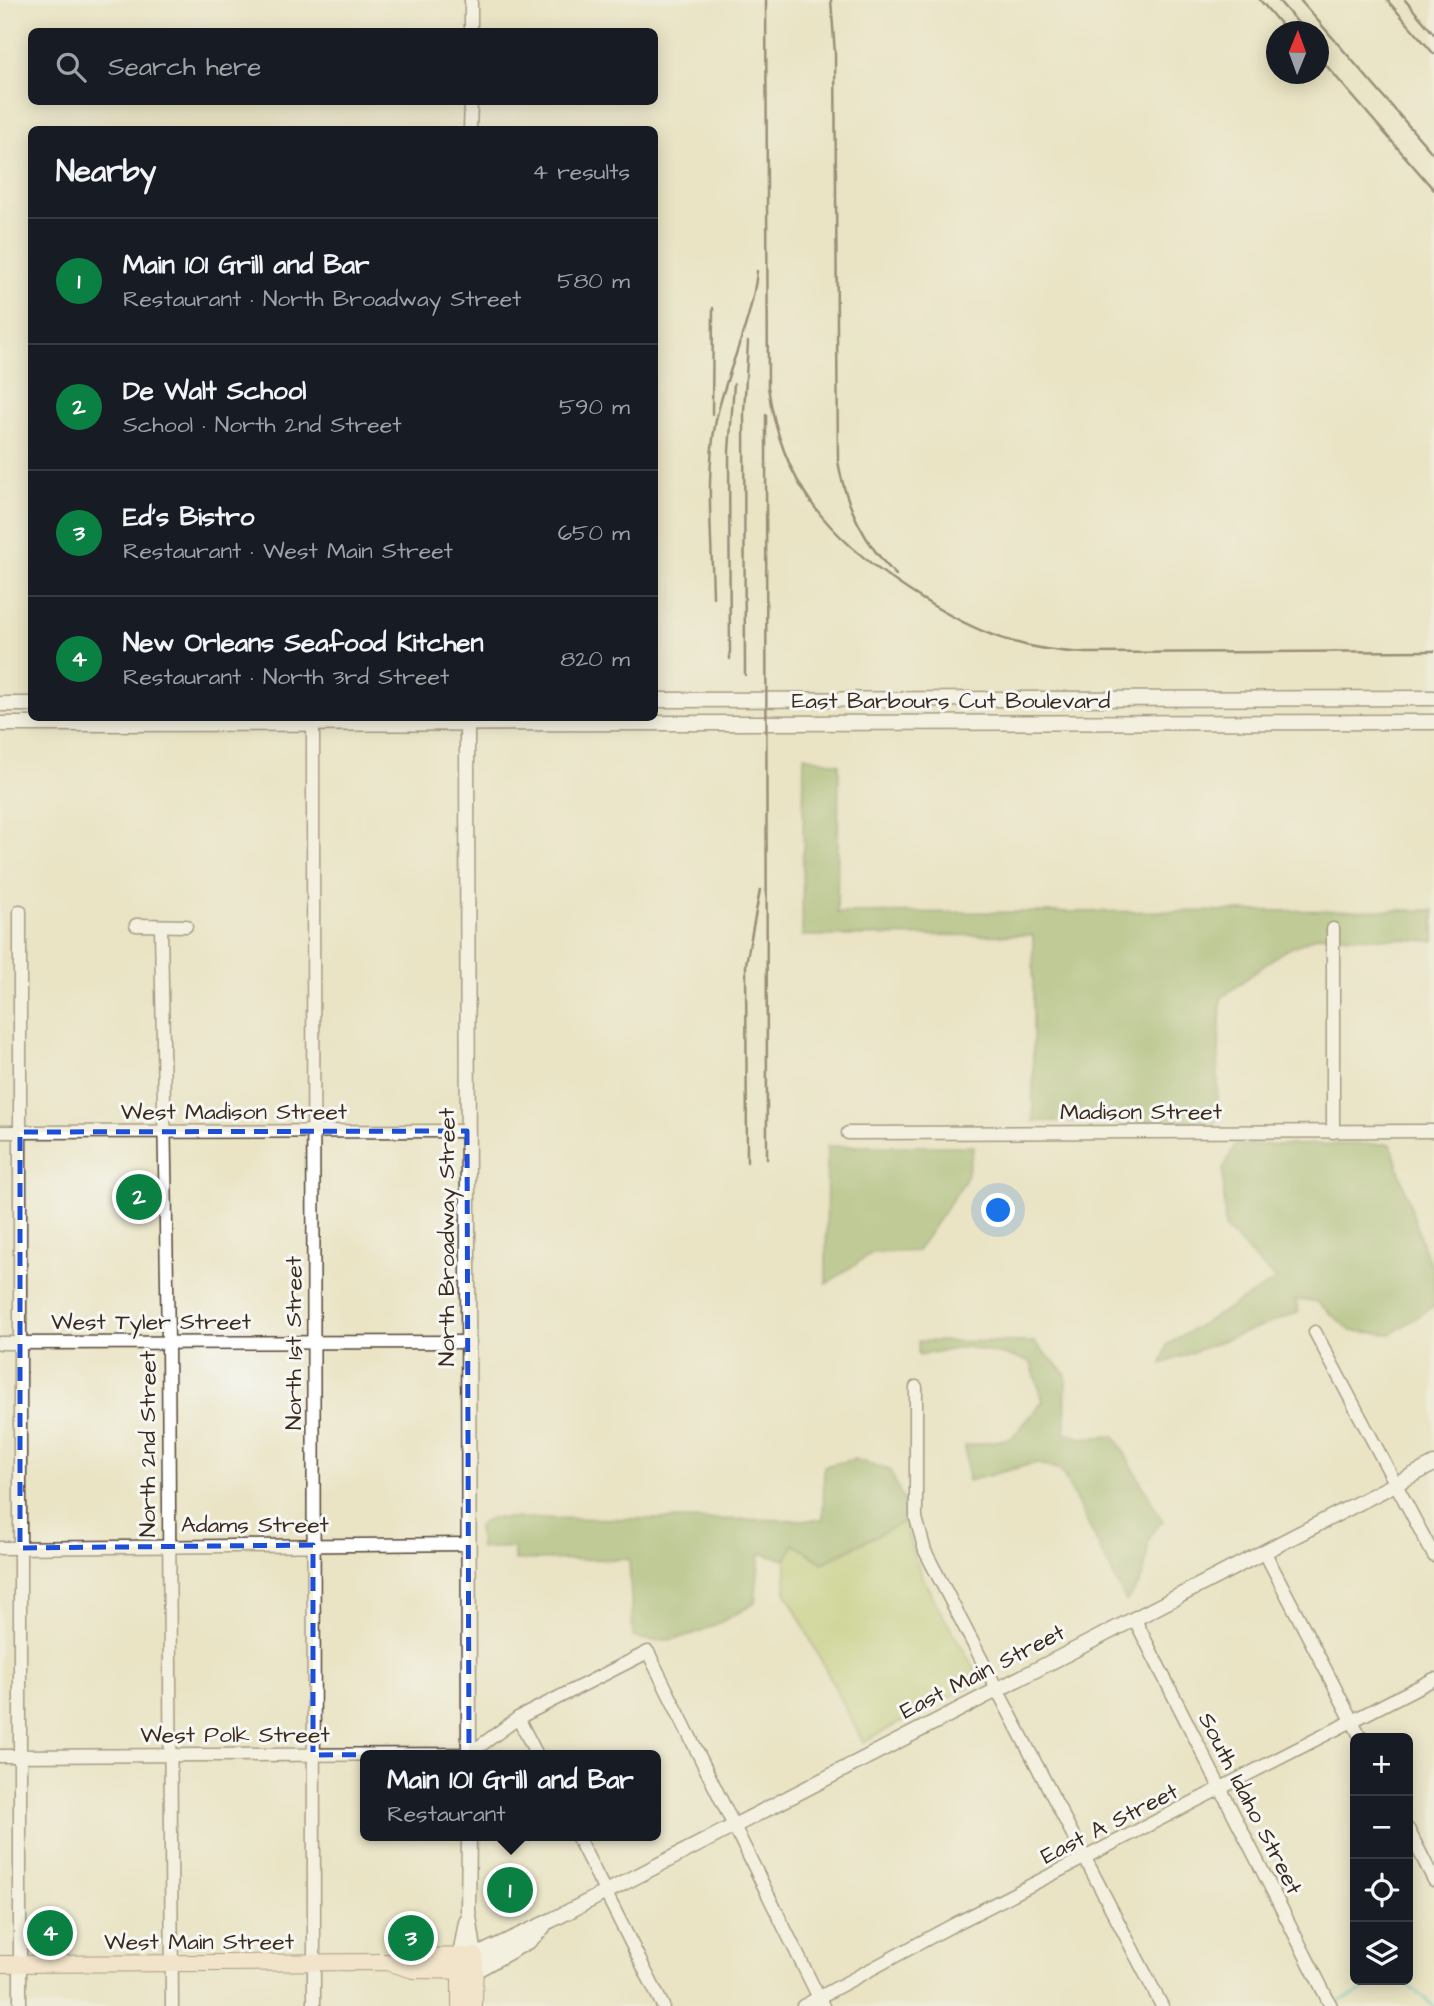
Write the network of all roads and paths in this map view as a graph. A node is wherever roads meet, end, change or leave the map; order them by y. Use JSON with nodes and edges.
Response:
{"nodes":[{"id":1,"x":471,"y":0,"type":"edge"},
{"id":2,"x":471,"y":28,"type":"edge"},
{"id":3,"x":471,"y":105,"type":"edge"},
{"id":4,"x":470,"y":126,"type":"edge"},
{"id":5,"x":954,"y":698,"type":"junction"},
{"id":6,"x":1239,"y":698,"type":"junction"},
{"id":7,"x":1434,"y":698,"type":"edge"},
{"id":8,"x":718,"y":699,"type":"junction"},
{"id":9,"x":658,"y":700,"type":"edge"},
{"id":10,"x":0,"y":704,"type":"edge"},
{"id":11,"x":27,"y":704,"type":"edge"},
{"id":12,"x":116,"y":721,"type":"edge"},
{"id":13,"x":416,"y":721,"type":"edge"},
{"id":14,"x":467,"y":721,"type":"edge"},
{"id":15,"x":551,"y":721,"type":"edge"},
{"id":16,"x":1434,"y":722,"type":"edge"},
{"id":17,"x":313,"y":723,"type":"junction"},
{"id":18,"x":718,"y":723,"type":"junction"},
{"id":19,"x":954,"y":723,"type":"junction"},
{"id":20,"x":1238,"y":723,"type":"junction"},
{"id":21,"x":0,"y":724,"type":"edge"},
{"id":22,"x":22,"y":724,"type":"junction"},
{"id":23,"x":20,"y":911,"type":"dead end"},
{"id":24,"x":136,"y":925,"type":"dead end"},
{"id":25,"x":161,"y":926,"type":"junction"},
{"id":26,"x":186,"y":926,"type":"dead end"},
{"id":27,"x":1333,"y":929,"type":"dead end"},
{"id":28,"x":467,"y":1131,"type":"junction"},
{"id":29,"x":1434,"y":1131,"type":"edge"},
{"id":30,"x":0,"y":1132,"type":"edge"},
{"id":31,"x":20,"y":1132,"type":"junction"},
{"id":32,"x":164,"y":1132,"type":"junction"},
{"id":33,"x":314,"y":1132,"type":"junction"},
{"id":34,"x":1333,"y":1132,"type":"junction"},
{"id":35,"x":848,"y":1133,"type":"dead end"},
{"id":36,"x":1315,"y":1332,"type":"dead end"},
{"id":37,"x":168,"y":1342,"type":"junction"},
{"id":38,"x":315,"y":1342,"type":"junction"},
{"id":39,"x":470,"y":1342,"type":"junction"},
{"id":40,"x":0,"y":1343,"type":"edge"},
{"id":41,"x":20,"y":1343,"type":"junction"},
{"id":42,"x":916,"y":1387,"type":"dead end"},
{"id":43,"x":1434,"y":1464,"type":"edge"},
{"id":44,"x":1396,"y":1483,"type":"junction"},
{"id":45,"x":469,"y":1544,"type":"junction"},
{"id":46,"x":313,"y":1545,"type":"junction"},
{"id":47,"x":167,"y":1546,"type":"junction"},
{"id":48,"x":0,"y":1548,"type":"edge"},
{"id":49,"x":20,"y":1548,"type":"junction"},
{"id":50,"x":1264,"y":1551,"type":"junction"},
{"id":51,"x":1434,"y":1556,"type":"edge"},
{"id":52,"x":1134,"y":1618,"type":"junction"},
{"id":53,"x":1434,"y":1679,"type":"edge"},
{"id":54,"x":996,"y":1688,"type":"junction"},
{"id":55,"x":518,"y":1718,"type":"junction"},
{"id":56,"x":1353,"y":1722,"type":"junction"},
{"id":57,"x":1358,"y":1733,"type":"edge"},
{"id":58,"x":469,"y":1750,"type":"edge"},
{"id":59,"x":476,"y":1750,"type":"edge"},
{"id":60,"x":534,"y":1750,"type":"edge"},
{"id":61,"x":169,"y":1755,"type":"junction"},
{"id":62,"x":313,"y":1755,"type":"junction"},
{"id":63,"x":360,"y":1755,"type":"edge"},
{"id":64,"x":0,"y":1756,"type":"edge"},
{"id":65,"x":20,"y":1756,"type":"junction"},
{"id":66,"x":1220,"y":1790,"type":"junction"},
{"id":67,"x":733,"y":1825,"type":"junction"},
{"id":68,"x":1413,"y":1839,"type":"edge"},
{"id":69,"x":469,"y":1841,"type":"edge"},
{"id":70,"x":581,"y":1841,"type":"edge"},
{"id":71,"x":1087,"y":1859,"type":"junction"},
{"id":72,"x":1434,"y":1880,"type":"edge"},
{"id":73,"x":606,"y":1891,"type":"junction"},
{"id":74,"x":172,"y":1963,"type":"junction"},
{"id":75,"x":315,"y":1963,"type":"junction"},
{"id":76,"x":0,"y":1964,"type":"edge"},
{"id":77,"x":20,"y":1964,"type":"junction"},
{"id":78,"x":467,"y":1964,"type":"junction"},
{"id":79,"x":821,"y":2002,"type":"edge"},
{"id":80,"x":20,"y":2006,"type":"edge"},
{"id":81,"x":172,"y":2006,"type":"edge"},
{"id":82,"x":314,"y":2006,"type":"edge"},
{"id":83,"x":460,"y":2006,"type":"edge"},
{"id":84,"x":474,"y":2006,"type":"edge"},
{"id":85,"x":663,"y":2006,"type":"edge"},
{"id":86,"x":803,"y":2006,"type":"edge"},
{"id":87,"x":1162,"y":2006,"type":"edge"},
{"id":88,"x":1331,"y":2006,"type":"edge"}],
"edges":[{"from":1,"to":2,"type":"street"},
{"from":3,"to":4,"type":"street"},
{"from":5,"to":6,"type":"street","name":"East Barbours Cut Boulevard"},
{"from":5,"to":8,"type":"street","name":"East Barbours Cut Boulevard"},
{"from":5,"to":19,"type":"street"},
{"from":6,"to":7,"type":"street","name":"East Barbours Cut Boulevard"},
{"from":6,"to":20,"type":"street"},
{"from":8,"to":9,"type":"street","name":"East Barbours Cut Boulevard"},
{"from":8,"to":18,"type":"street"},
{"from":10,"to":11,"type":"street"},
{"from":11,"to":22,"type":"street"},
{"from":12,"to":17,"type":"street","name":"East Barbours Cut Boulevard"},
{"from":12,"to":22,"type":"street","name":"East Barbours Cut Boulevard"},
{"from":13,"to":17,"type":"street","name":"East Barbours Cut Boulevard"},
{"from":14,"to":28,"type":"street","name":"North Broadway Street"},
{"from":15,"to":18,"type":"street","name":"East Barbours Cut Boulevard"},
{"from":16,"to":20,"type":"street","name":"East Barbours Cut Boulevard"},
{"from":17,"to":33,"type":"street","name":"North 1st Street"},
{"from":18,"to":19,"type":"street","name":"East Barbours Cut Boulevard"},
{"from":19,"to":20,"type":"street","name":"East Barbours Cut Boulevard"},
{"from":21,"to":22,"type":"street","name":"East Barbours Cut Boulevard"},
{"from":23,"to":31,"type":"street"},
{"from":24,"to":25,"type":"street"},
{"from":25,"to":26,"type":"street"},
{"from":25,"to":32,"type":"street","name":"North 2nd Street"},
{"from":27,"to":34,"type":"street"},
{"from":28,"to":33,"type":"street","name":"West Madison Street"},
{"from":28,"to":39,"type":"street","name":"North Broadway Street"},
{"from":29,"to":34,"type":"street","name":"Madison Street"},
{"from":30,"to":31,"type":"street","name":"West Madison Street"},
{"from":31,"to":32,"type":"street","name":"West Madison Street"},
{"from":31,"to":41,"type":"street"},
{"from":32,"to":33,"type":"street","name":"West Madison Street"},
{"from":32,"to":37,"type":"street","name":"North 2nd Street"},
{"from":33,"to":38,"type":"street","name":"North 1st Street"},
{"from":34,"to":35,"type":"street","name":"Madison Street"},
{"from":36,"to":44,"type":"street"},
{"from":37,"to":38,"type":"street","name":"West Tyler Street"},
{"from":37,"to":41,"type":"street","name":"West Tyler Street"},
{"from":37,"to":47,"type":"street","name":"North 2nd Street"},
{"from":38,"to":39,"type":"street","name":"West Tyler Street"},
{"from":38,"to":46,"type":"street","name":"North 1st Street"},
{"from":39,"to":45,"type":"street","name":"North Broadway Street"},
{"from":40,"to":41,"type":"street","name":"West Tyler Street"},
{"from":41,"to":49,"type":"street"},
{"from":42,"to":54,"type":"street"},
{"from":43,"to":44,"type":"street","name":"East Main Street"},
{"from":44,"to":50,"type":"street","name":"East Main Street"},
{"from":44,"to":51,"type":"street"},
{"from":45,"to":46,"type":"street","name":"Adams Street"},
{"from":45,"to":58,"type":"street","name":"North Broadway Street"},
{"from":46,"to":47,"type":"street","name":"Adams Street"},
{"from":46,"to":62,"type":"street","name":"North 1st Street"},
{"from":47,"to":49,"type":"street","name":"Adams Street"},
{"from":47,"to":61,"type":"street","name":"North 2nd Street"},
{"from":48,"to":49,"type":"street","name":"Adams Street"},
{"from":49,"to":65,"type":"street"},
{"from":50,"to":52,"type":"street","name":"East Main Street"},
{"from":50,"to":56,"type":"street"},
{"from":52,"to":54,"type":"street","name":"East Main Street"},
{"from":52,"to":66,"type":"street","name":"South Idaho Street"},
{"from":53,"to":56,"type":"street","name":"East A Street"},
{"from":54,"to":67,"type":"street","name":"East Main Street"},
{"from":54,"to":71,"type":"street"},
{"from":55,"to":59,"type":"street"},
{"from":55,"to":60,"type":"street"},
{"from":55,"to":67,"type":"street"},
{"from":56,"to":57,"type":"street"},
{"from":56,"to":66,"type":"street","name":"East A Street"},
{"from":61,"to":62,"type":"street","name":"West Polk Street"},
{"from":61,"to":65,"type":"street","name":"West Polk Street"},
{"from":61,"to":74,"type":"street","name":"North 2nd Street"},
{"from":62,"to":63,"type":"street","name":"West Polk Street"},
{"from":62,"to":75,"type":"street","name":"North 1st Street"},
{"from":64,"to":65,"type":"street","name":"West Polk Street"},
{"from":65,"to":77,"type":"street"},
{"from":66,"to":71,"type":"street","name":"East A Street"},
{"from":66,"to":88,"type":"street","name":"South Idaho Street"},
{"from":67,"to":73,"type":"street","name":"East Main Street"},
{"from":67,"to":79,"type":"street"},
{"from":68,"to":72,"type":"street"},
{"from":69,"to":78,"type":"street"},
{"from":70,"to":73,"type":"street"},
{"from":71,"to":79,"type":"street","name":"East A Street"},
{"from":71,"to":87,"type":"street"},
{"from":73,"to":78,"type":"street","name":"East Main Street"},
{"from":73,"to":85,"type":"street"},
{"from":74,"to":75,"type":"main road","name":"West Main Street"},
{"from":74,"to":77,"type":"main road","name":"West Main Street"},
{"from":74,"to":81,"type":"street","name":"North 2nd Street"},
{"from":75,"to":78,"type":"main road","name":"West Main Street"},
{"from":75,"to":82,"type":"street","name":"North 1st Street"},
{"from":76,"to":77,"type":"main road","name":"West Main Street"},
{"from":77,"to":80,"type":"street"},
{"from":78,"to":83,"type":"main road"},
{"from":78,"to":84,"type":"main road"},
{"from":79,"to":86,"type":"street","name":"East A Street"}]}
